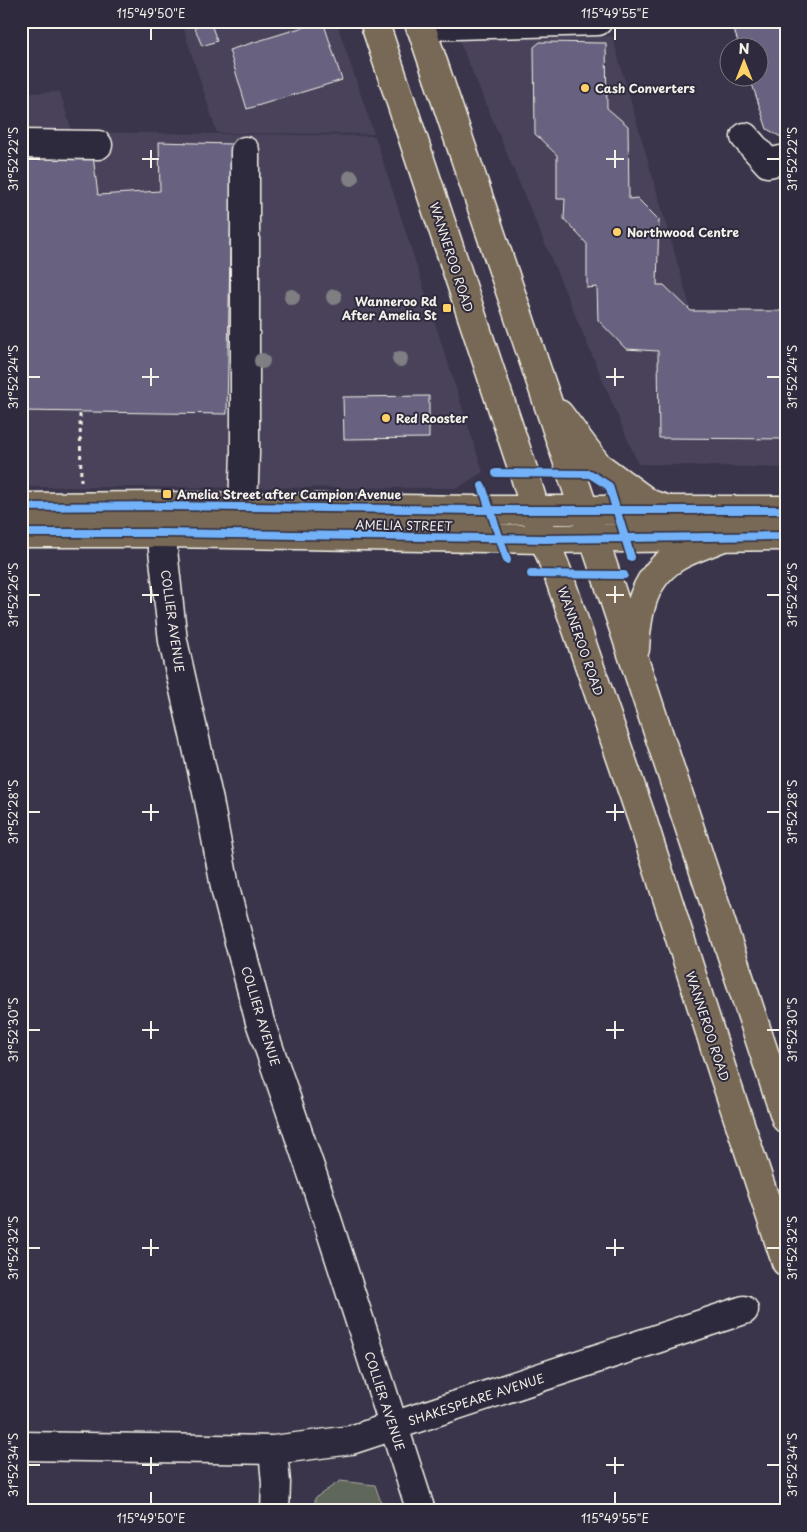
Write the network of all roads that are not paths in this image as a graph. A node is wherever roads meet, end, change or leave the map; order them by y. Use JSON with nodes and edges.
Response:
{"nodes":[{"id":1,"x":374,"y":21,"type":"edge"},
{"id":2,"x":598,"y":21,"type":"edge"},
{"id":3,"x":419,"y":24,"type":"edge"},
{"id":4,"x":745,"y":137,"type":"dead end"},
{"id":5,"x":21,"y":144,"type":"edge"},
{"id":6,"x":98,"y":145,"type":"dead end"},
{"id":7,"x":245,"y":151,"type":"dead end"},
{"id":8,"x":786,"y":159,"type":"edge"},
{"id":9,"x":546,"y":398,"type":"junction"},
{"id":10,"x":21,"y":507,"type":"edge"},
{"id":11,"x":243,"y":507,"type":"junction"},
{"id":12,"x":535,"y":509,"type":"junction"},
{"id":13,"x":584,"y":510,"type":"junction"},
{"id":14,"x":669,"y":510,"type":"junction"},
{"id":15,"x":786,"y":510,"type":"edge"},
{"id":16,"x":163,"y":520,"type":"junction"},
{"id":17,"x":21,"y":533,"type":"edge"},
{"id":18,"x":786,"y":536,"type":"edge"},
{"id":19,"x":723,"y":537,"type":"junction"},
{"id":20,"x":593,"y":538,"type":"junction"},
{"id":21,"x":544,"y":539,"type":"junction"},
{"id":22,"x":635,"y":663,"type":"junction"},
{"id":23,"x":786,"y":1119,"type":"edge"},
{"id":24,"x":786,"y":1262,"type":"edge"},
{"id":25,"x":744,"y":1310,"type":"dead end"},
{"id":26,"x":393,"y":1426,"type":"junction"},
{"id":27,"x":21,"y":1446,"type":"edge"},
{"id":28,"x":273,"y":1450,"type":"junction"},
{"id":29,"x":275,"y":1511,"type":"edge"},
{"id":30,"x":421,"y":1511,"type":"edge"}],
"edges":[{"from":1,"to":12,"type":"main road","name":"WANNEROO ROAD"},
{"from":2,"to":3,"type":"street"},
{"from":3,"to":9,"type":"main road"},
{"from":4,"to":8,"type":"street"},
{"from":5,"to":6,"type":"street"},
{"from":7,"to":11,"type":"street"},
{"from":9,"to":13,"type":"main road"},
{"from":9,"to":14,"type":"main road"},
{"from":10,"to":16,"type":"main road","name":"AMELIA STREET"},
{"from":11,"to":12,"type":"main road","name":"AMELIA STREET"},
{"from":11,"to":16,"type":"main road","name":"AMELIA STREET"},
{"from":12,"to":13,"type":"main road","name":"AMELIA STREET"},
{"from":12,"to":21,"type":"main road","name":"WANNEROO ROAD"},
{"from":13,"to":14,"type":"main road","name":"AMELIA STREET"},
{"from":13,"to":20,"type":"main road"},
{"from":14,"to":15,"type":"main road","name":"AMELIA STREET"},
{"from":16,"to":17,"type":"main road","name":"AMELIA STREET"},
{"from":16,"to":21,"type":"main road","name":"AMELIA STREET"},
{"from":16,"to":26,"type":"street","name":"COLLIER AVENUE"},
{"from":18,"to":19,"type":"main road","name":"AMELIA STREET"},
{"from":19,"to":20,"type":"main road","name":"AMELIA STREET"},
{"from":19,"to":22,"type":"main road"},
{"from":20,"to":21,"type":"main road","name":"AMELIA STREET"},
{"from":20,"to":22,"type":"main road"},
{"from":21,"to":24,"type":"main road","name":"WANNEROO ROAD"},
{"from":22,"to":23,"type":"main road"},
{"from":25,"to":26,"type":"street","name":"SHAKESPEARE AVENUE"},
{"from":26,"to":28,"type":"street","name":"SHAKESPEARE AVENUE"},
{"from":26,"to":30,"type":"street","name":"COLLIER AVENUE"},
{"from":27,"to":28,"type":"street","name":"SHAKESPEARE AVENUE"},
{"from":28,"to":29,"type":"street"}]}
